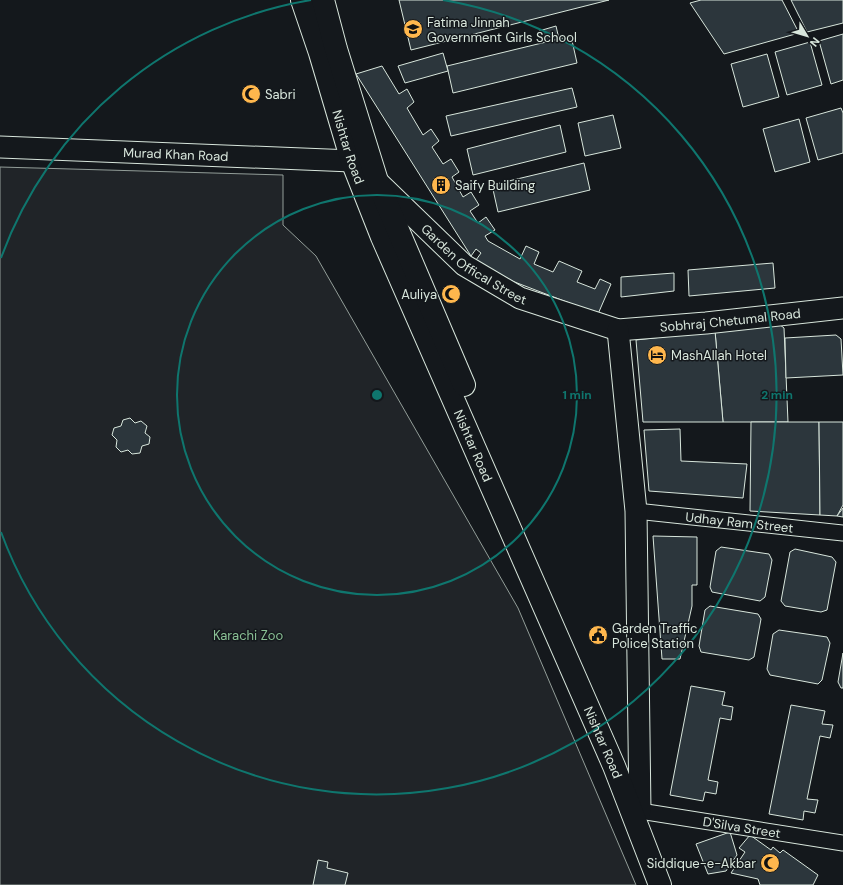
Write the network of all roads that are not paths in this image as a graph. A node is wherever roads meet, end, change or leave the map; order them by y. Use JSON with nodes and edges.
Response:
{"nodes":[{"id":1,"x":302,"y":0,"type":"edge"},
{"id":2,"x":323,"y":0,"type":"edge"},
{"id":3,"x":0,"y":147,"type":"edge"},
{"id":4,"x":352,"y":160,"type":"junction"},
{"id":5,"x":377,"y":181,"type":"junction"},
{"id":6,"x":843,"y":308,"type":"edge"},
{"id":7,"x":618,"y":330,"type":"junction"},
{"id":8,"x":636,"y":511,"type":"junction"},
{"id":9,"x":843,"y":533,"type":"edge"},
{"id":10,"x":640,"y":811,"type":"junction"},
{"id":11,"x":843,"y":843,"type":"edge"},
{"id":12,"x":660,"y":885,"type":"edge"},
{"id":13,"x":671,"y":885,"type":"edge"}],
"edges":[{"from":1,"to":4,"type":"main road","name":"Nishtar Road"},
{"from":2,"to":5,"type":"main road","name":"Nishtar Road"},
{"from":3,"to":4,"type":"main road","name":"Murad Khan Road"},
{"from":4,"to":5,"type":"main road","name":"Garden Offical Street"},
{"from":4,"to":12,"type":"main road","name":"Nishtar Road"},
{"from":5,"to":7,"type":"main road","name":"Garden Offical Street"},
{"from":5,"to":10,"type":"main road","name":"Nishtar Road"},
{"from":6,"to":7,"type":"main road","name":"Sobhraj Chetumal Road"},
{"from":7,"to":8,"type":"main road"},
{"from":8,"to":9,"type":"street","name":"Udhay Ram Street"},
{"from":8,"to":10,"type":"main road"},
{"from":10,"to":11,"type":"street","name":"D'Silva Street"},
{"from":10,"to":13,"type":"main road","name":"Nishtar Road"}]}
